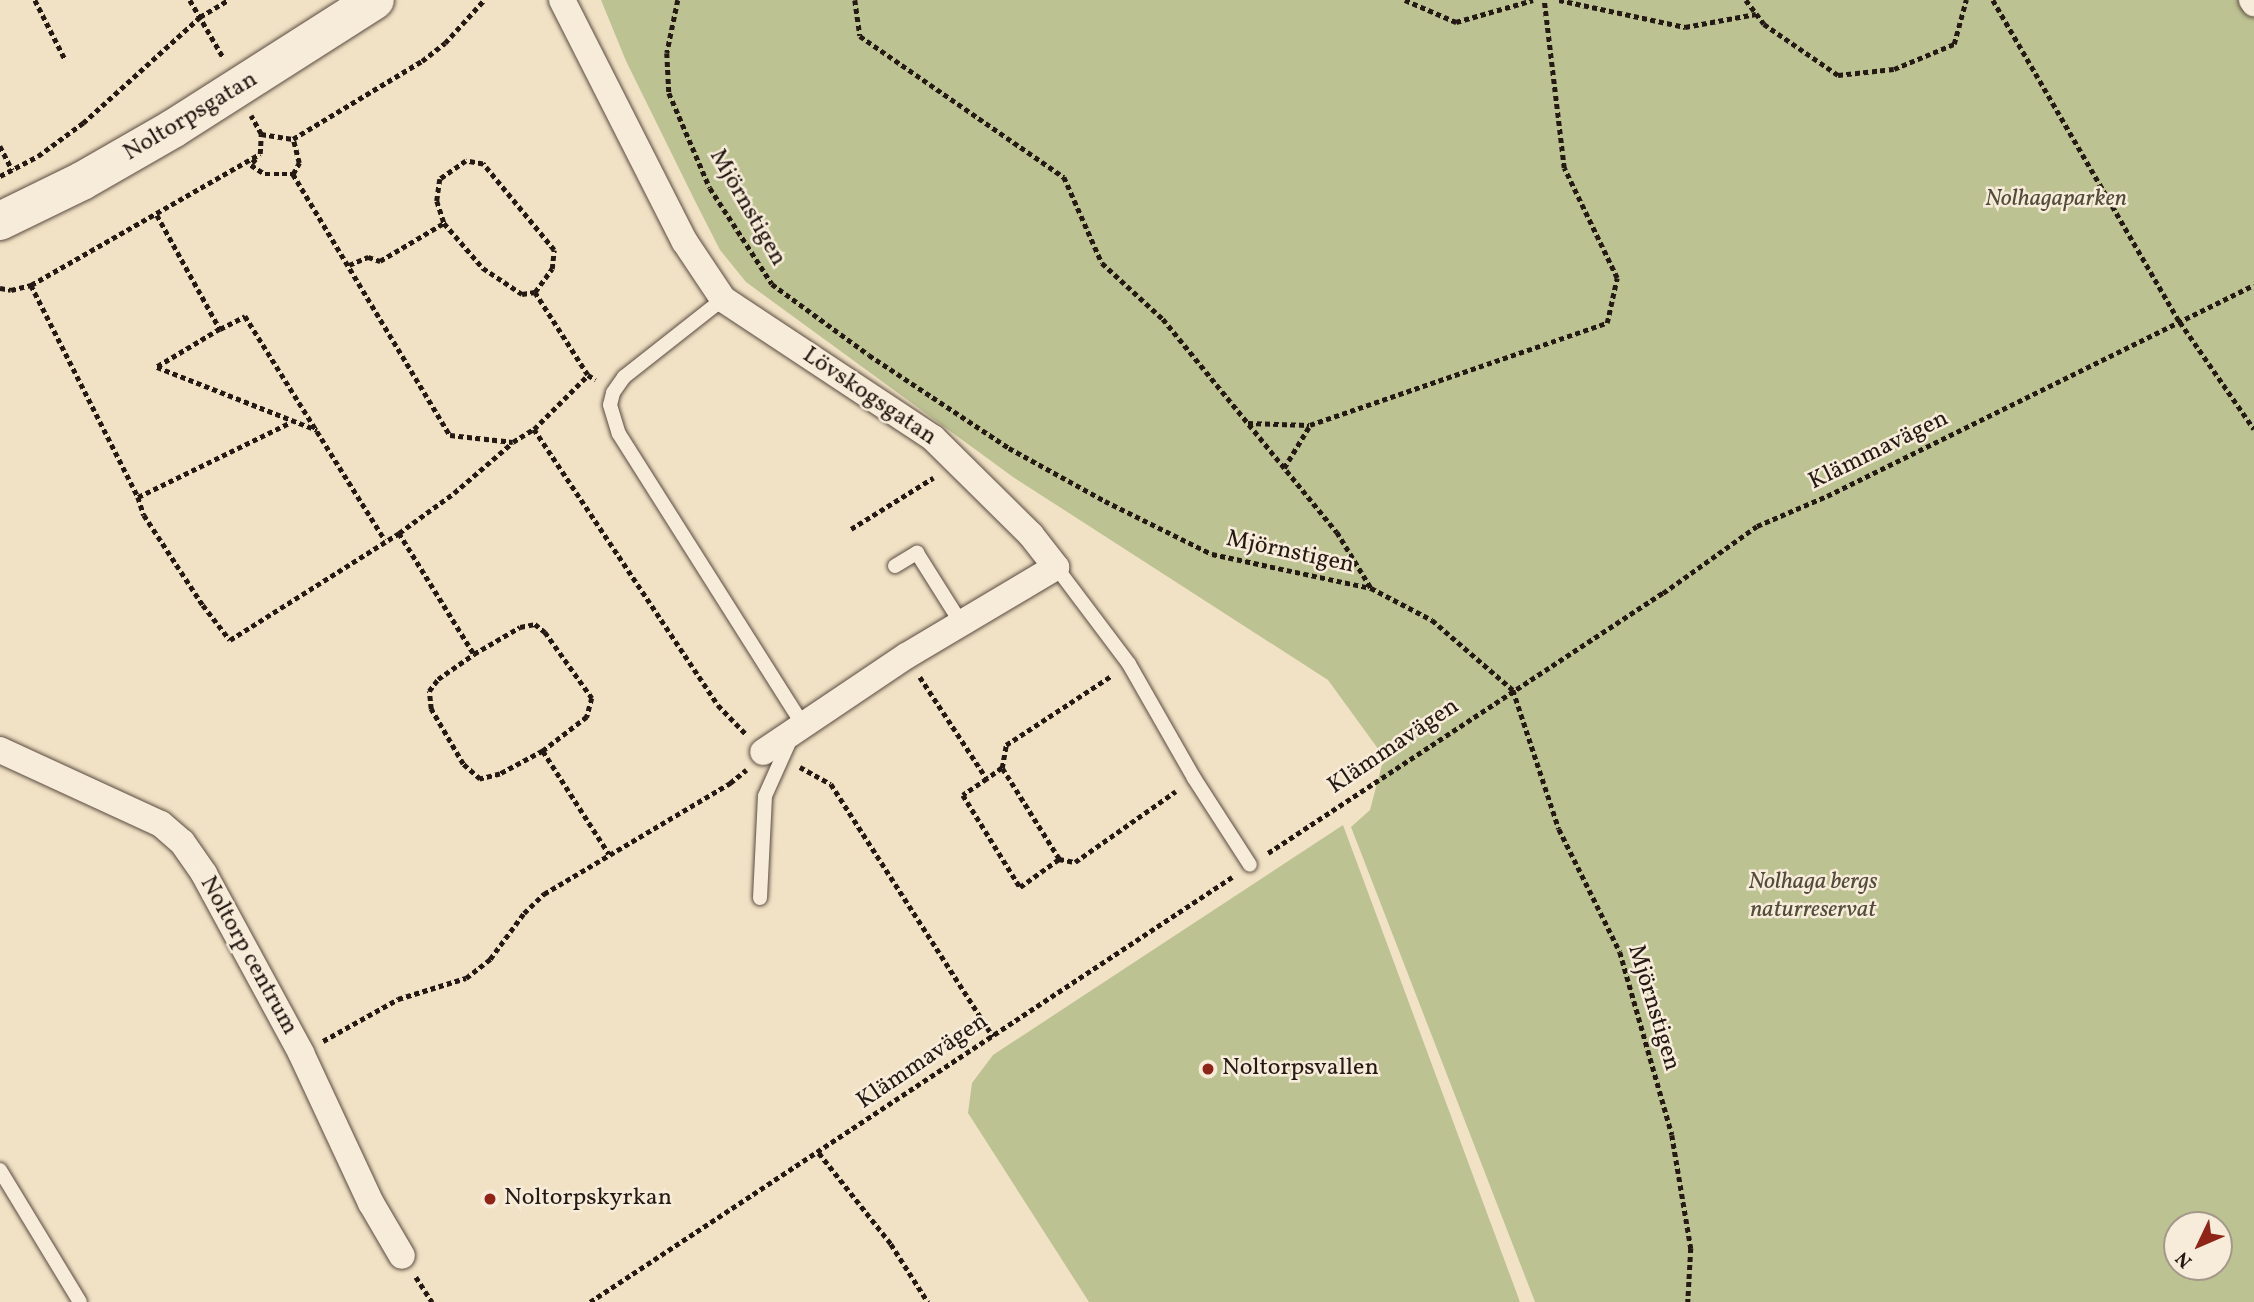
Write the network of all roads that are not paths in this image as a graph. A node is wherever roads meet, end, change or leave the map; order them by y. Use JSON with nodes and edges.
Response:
{"nodes":[{"id":1,"x":376,"y":0,"type":"edge"},
{"id":2,"x":562,"y":0,"type":"edge"},
{"id":3,"x":0,"y":221,"type":"edge"},
{"id":4,"x":723,"y":299,"type":"junction"},
{"id":5,"x":895,"y":566,"type":"dead end"},
{"id":6,"x":1056,"y":567,"type":"junction"},
{"id":7,"x":961,"y":623,"type":"junction"},
{"id":8,"x":798,"y":727,"type":"junction"},
{"id":9,"x":0,"y":750,"type":"edge"},
{"id":10,"x":771,"y":756,"type":"joint"},
{"id":11,"x":1250,"y":865,"type":"road end"},
{"id":12,"x":760,"y":898,"type":"dead end"},
{"id":13,"x":0,"y":1170,"type":"edge"},
{"id":14,"x":402,"y":1256,"type":"dead end"},
{"id":15,"x":80,"y":1302,"type":"edge"}],
"edges":[{"from":1,"to":3,"type":"street","name":"Noltorpsgatan"},
{"from":2,"to":4,"type":"street","name":"Lövskogsgatan"},
{"from":4,"to":6,"type":"street","name":"Lövskogsgatan"},
{"from":4,"to":8,"type":"lane"},
{"from":5,"to":7,"type":"lane"},
{"from":6,"to":7,"type":"street"},
{"from":6,"to":11,"type":"lane"},
{"from":7,"to":8,"type":"street"},
{"from":8,"to":10,"type":"street"},
{"from":9,"to":14,"type":"street","name":"Noltorp centrum"},
{"from":10,"to":12,"type":"lane"},
{"from":13,"to":15,"type":"lane"}]}
